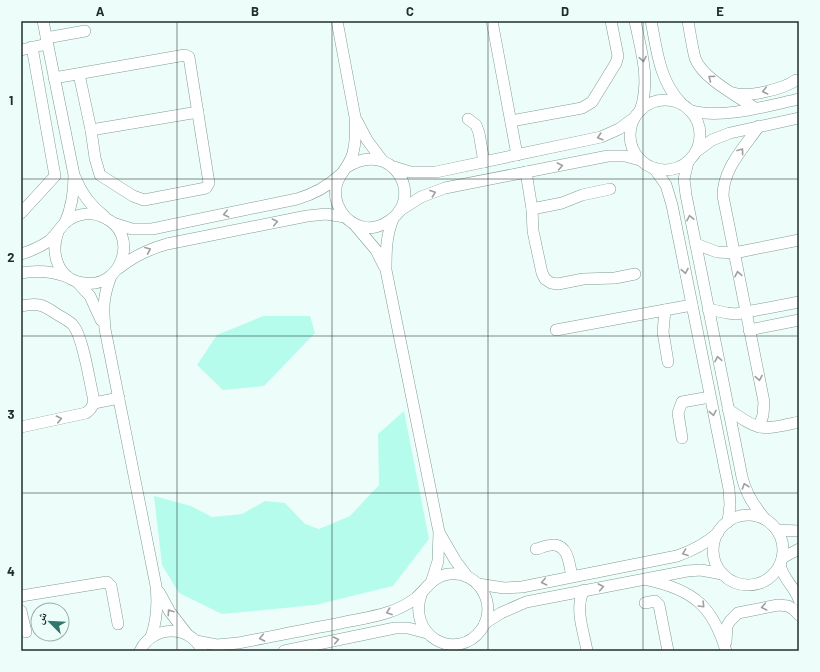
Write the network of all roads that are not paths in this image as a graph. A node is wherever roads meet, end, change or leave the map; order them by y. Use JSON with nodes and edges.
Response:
{"nodes":[{"id":1,"x":43,"y":21,"type":"edge"},
{"id":2,"x":337,"y":21,"type":"edge"},
{"id":3,"x":492,"y":21,"type":"edge"},
{"id":4,"x":611,"y":21,"type":"edge"},
{"id":5,"x":635,"y":21,"type":"edge"},
{"id":6,"x":651,"y":21,"type":"edge"},
{"id":7,"x":688,"y":21,"type":"edge"},
{"id":8,"x":85,"y":31,"type":"dead end"},
{"id":9,"x":47,"y":41,"type":"junction"},
{"id":10,"x":26,"y":48,"type":"edge"},
{"id":11,"x":79,"y":74,"type":"junction"},
{"id":12,"x":54,"y":78,"type":"junction"},
{"id":13,"x":797,"y":78,"type":"edge"},
{"id":14,"x":733,"y":93,"type":"junction"},
{"id":15,"x":799,"y":99,"type":"edge"},
{"id":16,"x":785,"y":102,"type":"junction"},
{"id":17,"x":681,"y":103,"type":"junction"},
{"id":18,"x":754,"y":108,"type":"junction"},
{"id":19,"x":692,"y":111,"type":"junction"},
{"id":20,"x":198,"y":112,"type":"junction"},
{"id":21,"x":637,"y":114,"type":"junction"},
{"id":22,"x":355,"y":117,"type":"junction"},
{"id":23,"x":799,"y":118,"type":"edge"},
{"id":24,"x":468,"y":119,"type":"dead end"},
{"id":25,"x":511,"y":121,"type":"junction"},
{"id":26,"x":785,"y":121,"type":"junction"},
{"id":27,"x":759,"y":126,"type":"junction"},
{"id":28,"x":799,"y":128,"type":"edge"},
{"id":29,"x":91,"y":130,"type":"junction"},
{"id":30,"x":697,"y":151,"type":"junction"},
{"id":31,"x":517,"y":155,"type":"junction"},
{"id":32,"x":382,"y":160,"type":"junction"},
{"id":33,"x":640,"y":160,"type":"junction"},
{"id":34,"x":484,"y":162,"type":"junction"},
{"id":35,"x":688,"y":162,"type":"junction"},
{"id":36,"x":394,"y":167,"type":"junction"},
{"id":37,"x":654,"y":168,"type":"junction"},
{"id":38,"x":344,"y":171,"type":"junction"},
{"id":39,"x":526,"y":172,"type":"junction"},
{"id":40,"x":74,"y":175,"type":"junction"},
{"id":41,"x":610,"y":189,"type":"dead end"},
{"id":42,"x":532,"y":209,"type":"junction"},
{"id":43,"x":21,"y":213,"type":"edge"},
{"id":44,"x":396,"y":215,"type":"junction"},
{"id":45,"x":349,"y":220,"type":"junction"},
{"id":46,"x":110,"y":221,"type":"junction"},
{"id":47,"x":62,"y":228,"type":"junction"},
{"id":48,"x":799,"y":240,"type":"edge"},
{"id":49,"x":696,"y":244,"type":"junction"},
{"id":50,"x":734,"y":253,"type":"junction"},
{"id":51,"x":21,"y":254,"type":"edge"},
{"id":52,"x":386,"y":270,"type":"junction"},
{"id":53,"x":114,"y":273,"type":"junction"},
{"id":54,"x":21,"y":274,"type":"edge"},
{"id":55,"x":635,"y":274,"type":"dead end"},
{"id":56,"x":73,"y":279,"type":"junction"},
{"id":57,"x":799,"y":302,"type":"edge"},
{"id":58,"x":692,"y":304,"type":"junction"},
{"id":59,"x":21,"y":306,"type":"edge"},
{"id":60,"x":708,"y":309,"type":"junction"},
{"id":61,"x":665,"y":310,"type":"junction"},
{"id":62,"x":746,"y":313,"type":"junction"},
{"id":63,"x":799,"y":320,"type":"edge"},
{"id":64,"x":105,"y":329,"type":"junction"},
{"id":65,"x":556,"y":330,"type":"dead end"},
{"id":66,"x":749,"y":330,"type":"junction"},
{"id":67,"x":668,"y":362,"type":"dead end"},
{"id":68,"x":710,"y":397,"type":"junction"},
{"id":69,"x":119,"y":398,"type":"junction"},
{"id":70,"x":94,"y":403,"type":"junction"},
{"id":71,"x":728,"y":409,"type":"junction"},
{"id":72,"x":799,"y":422,"type":"edge"},
{"id":73,"x":21,"y":427,"type":"edge"},
{"id":74,"x":759,"y":427,"type":"junction"},
{"id":75,"x":682,"y":438,"type":"dead end"},
{"id":76,"x":765,"y":519,"type":"junction"},
{"id":77,"x":728,"y":522,"type":"junction"},
{"id":78,"x":776,"y":530,"type":"junction"},
{"id":79,"x":799,"y":531,"type":"edge"},
{"id":80,"x":439,"y":532,"type":"junction"},
{"id":81,"x":718,"y":533,"type":"junction"},
{"id":82,"x":536,"y":549,"type":"dead end"},
{"id":83,"x":799,"y":549,"type":"edge"},
{"id":84,"x":781,"y":561,"type":"junction"},
{"id":85,"x":722,"y":574,"type":"junction"},
{"id":86,"x":468,"y":576,"type":"junction"},
{"id":87,"x":572,"y":576,"type":"junction"},
{"id":88,"x":642,"y":579,"type":"junction"},
{"id":89,"x":432,"y":580,"type":"junction"},
{"id":90,"x":478,"y":584,"type":"junction"},
{"id":91,"x":156,"y":586,"type":"junction"},
{"id":92,"x":584,"y":590,"type":"junction"},
{"id":93,"x":422,"y":592,"type":"junction"},
{"id":94,"x":568,"y":594,"type":"junction"},
{"id":95,"x":21,"y":596,"type":"edge"},
{"id":96,"x":799,"y":600,"type":"edge"},
{"id":97,"x":645,"y":603,"type":"dead end"},
{"id":98,"x":21,"y":611,"type":"edge"},
{"id":99,"x":580,"y":614,"type":"junction"},
{"id":100,"x":799,"y":615,"type":"edge"},
{"id":101,"x":485,"y":623,"type":"junction"},
{"id":102,"x":118,"y":624,"type":"dead end"},
{"id":103,"x":26,"y":632,"type":"dead end"},
{"id":104,"x":427,"y":634,"type":"junction"},
{"id":105,"x":152,"y":637,"type":"junction"},
{"id":106,"x":475,"y":637,"type":"junction"},
{"id":107,"x":192,"y":638,"type":"junction"},
{"id":108,"x":438,"y":641,"type":"junction"},
{"id":109,"x":316,"y":648,"type":"edge"},
{"id":110,"x":140,"y":650,"type":"edge"},
{"id":111,"x":202,"y":651,"type":"edge"},
{"id":112,"x":284,"y":651,"type":"edge"},
{"id":113,"x":448,"y":651,"type":"edge"},
{"id":114,"x":471,"y":651,"type":"edge"},
{"id":115,"x":587,"y":651,"type":"edge"},
{"id":116,"x":668,"y":651,"type":"edge"},
{"id":117,"x":726,"y":651,"type":"edge"}],
"edges":[{"from":1,"to":9,"type":"street"},
{"from":2,"to":22,"type":"street"},
{"from":3,"to":25,"type":"street"},
{"from":4,"to":25,"type":"street"},
{"from":5,"to":21,"type":"street","one_way":true},
{"from":6,"to":17,"type":"street"},
{"from":14,"to":7,"type":"street","one_way":true},
{"from":8,"to":9,"type":"street"},
{"from":9,"to":10,"type":"street"},
{"from":9,"to":12,"type":"street"},
{"from":10,"to":43,"type":"street"},
{"from":11,"to":12,"type":"street"},
{"from":11,"to":20,"type":"street"},
{"from":11,"to":29,"type":"street"},
{"from":12,"to":40,"type":"street"},
{"from":13,"to":14,"type":"street","one_way":true},
{"from":13,"to":16,"type":"street"},
{"from":14,"to":18,"type":"street"},
{"from":15,"to":16,"type":"street"},
{"from":16,"to":18,"type":"street"},
{"from":17,"to":19,"type":"street"},
{"from":17,"to":21,"type":"street"},
{"from":18,"to":19,"type":"street"},
{"from":19,"to":30,"type":"street"},
{"from":20,"to":29,"type":"street"},
{"from":20,"to":29,"type":"street"},
{"from":21,"to":31,"type":"street","one_way":true},
{"from":21,"to":33,"type":"street"},
{"from":22,"to":32,"type":"street"},
{"from":22,"to":38,"type":"street"},
{"from":23,"to":26,"type":"street"},
{"from":24,"to":34,"type":"street"},
{"from":25,"to":31,"type":"street"},
{"from":26,"to":27,"type":"street"},
{"from":26,"to":28,"type":"street"},
{"from":27,"to":30,"type":"street"},
{"from":50,"to":27,"type":"street","one_way":true},
{"from":30,"to":35,"type":"street"},
{"from":31,"to":34,"type":"street"},
{"from":32,"to":36,"type":"street"},
{"from":32,"to":38,"type":"street"},
{"from":33,"to":37,"type":"street"},
{"from":39,"to":33,"type":"street","one_way":true},
{"from":34,"to":36,"type":"street"},
{"from":35,"to":37,"type":"street"},
{"from":49,"to":35,"type":"street","one_way":true},
{"from":36,"to":44,"type":"street"},
{"from":37,"to":58,"type":"street","one_way":true},
{"from":38,"to":45,"type":"street"},
{"from":38,"to":46,"type":"street","one_way":true},
{"from":39,"to":42,"type":"street"},
{"from":44,"to":39,"type":"street","one_way":true},
{"from":40,"to":46,"type":"street"},
{"from":40,"to":47,"type":"street"},
{"from":41,"to":42,"type":"street"},
{"from":42,"to":55,"type":"street"},
{"from":44,"to":45,"type":"street"},
{"from":44,"to":52,"type":"street"},
{"from":45,"to":52,"type":"street"},
{"from":53,"to":45,"type":"street","one_way":true},
{"from":46,"to":47,"type":"street"},
{"from":46,"to":53,"type":"street"},
{"from":47,"to":51,"type":"street"},
{"from":47,"to":56,"type":"street"},
{"from":48,"to":50,"type":"street"},
{"from":49,"to":50,"type":"street"},
{"from":49,"to":60,"type":"street"},
{"from":62,"to":50,"type":"street","one_way":true},
{"from":52,"to":80,"type":"street"},
{"from":53,"to":56,"type":"street"},
{"from":53,"to":64,"type":"street"},
{"from":54,"to":56,"type":"street"},
{"from":56,"to":64,"type":"street"},
{"from":57,"to":62,"type":"street"},
{"from":58,"to":61,"type":"street"},
{"from":58,"to":68,"type":"street"},
{"from":59,"to":70,"type":"street"},
{"from":60,"to":62,"type":"street"},
{"from":71,"to":60,"type":"street","one_way":true},
{"from":61,"to":65,"type":"street"},
{"from":61,"to":67,"type":"street"},
{"from":62,"to":66,"type":"street"},
{"from":63,"to":66,"type":"street"},
{"from":64,"to":69,"type":"street"},
{"from":66,"to":74,"type":"street","one_way":true},
{"from":68,"to":75,"type":"street"},
{"from":68,"to":77,"type":"street","one_way":true},
{"from":69,"to":70,"type":"street"},
{"from":69,"to":91,"type":"street"},
{"from":73,"to":70,"type":"street","one_way":true},
{"from":71,"to":74,"type":"street"},
{"from":76,"to":71,"type":"street","one_way":true},
{"from":72,"to":74,"type":"street"},
{"from":76,"to":77,"type":"street"},
{"from":76,"to":78,"type":"street"},
{"from":77,"to":81,"type":"street"},
{"from":78,"to":79,"type":"street"},
{"from":78,"to":84,"type":"street"},
{"from":80,"to":86,"type":"street"},
{"from":80,"to":89,"type":"street"},
{"from":81,"to":85,"type":"street"},
{"from":81,"to":87,"type":"street","one_way":true},
{"from":82,"to":87,"type":"street"},
{"from":83,"to":84,"type":"street"},
{"from":84,"to":85,"type":"street"},
{"from":84,"to":96,"type":"street"},
{"from":85,"to":88,"type":"street"},
{"from":86,"to":89,"type":"street"},
{"from":86,"to":90,"type":"street"},
{"from":87,"to":90,"type":"street","one_way":true},
{"from":92,"to":88,"type":"street","one_way":true},
{"from":88,"to":117,"type":"street","one_way":true},
{"from":89,"to":93,"type":"street"},
{"from":90,"to":101,"type":"street"},
{"from":91,"to":105,"type":"street"},
{"from":107,"to":91,"type":"street","one_way":true},
{"from":92,"to":94,"type":"street"},
{"from":92,"to":99,"type":"street"},
{"from":93,"to":104,"type":"street"},
{"from":93,"to":107,"type":"street","one_way":true},
{"from":94,"to":99,"type":"street"},
{"from":94,"to":101,"type":"street"},
{"from":95,"to":102,"type":"street"},
{"from":97,"to":116,"type":"street"},
{"from":98,"to":103,"type":"street"},
{"from":99,"to":115,"type":"street"},
{"from":100,"to":117,"type":"street","one_way":true},
{"from":101,"to":106,"type":"street"},
{"from":104,"to":108,"type":"street"},
{"from":109,"to":104,"type":"street","one_way":true},
{"from":105,"to":107,"type":"street"},
{"from":105,"to":110,"type":"street"},
{"from":106,"to":108,"type":"street"},
{"from":106,"to":114,"type":"street"},
{"from":107,"to":111,"type":"street"},
{"from":108,"to":113,"type":"street"},
{"from":109,"to":112,"type":"street"}]}
